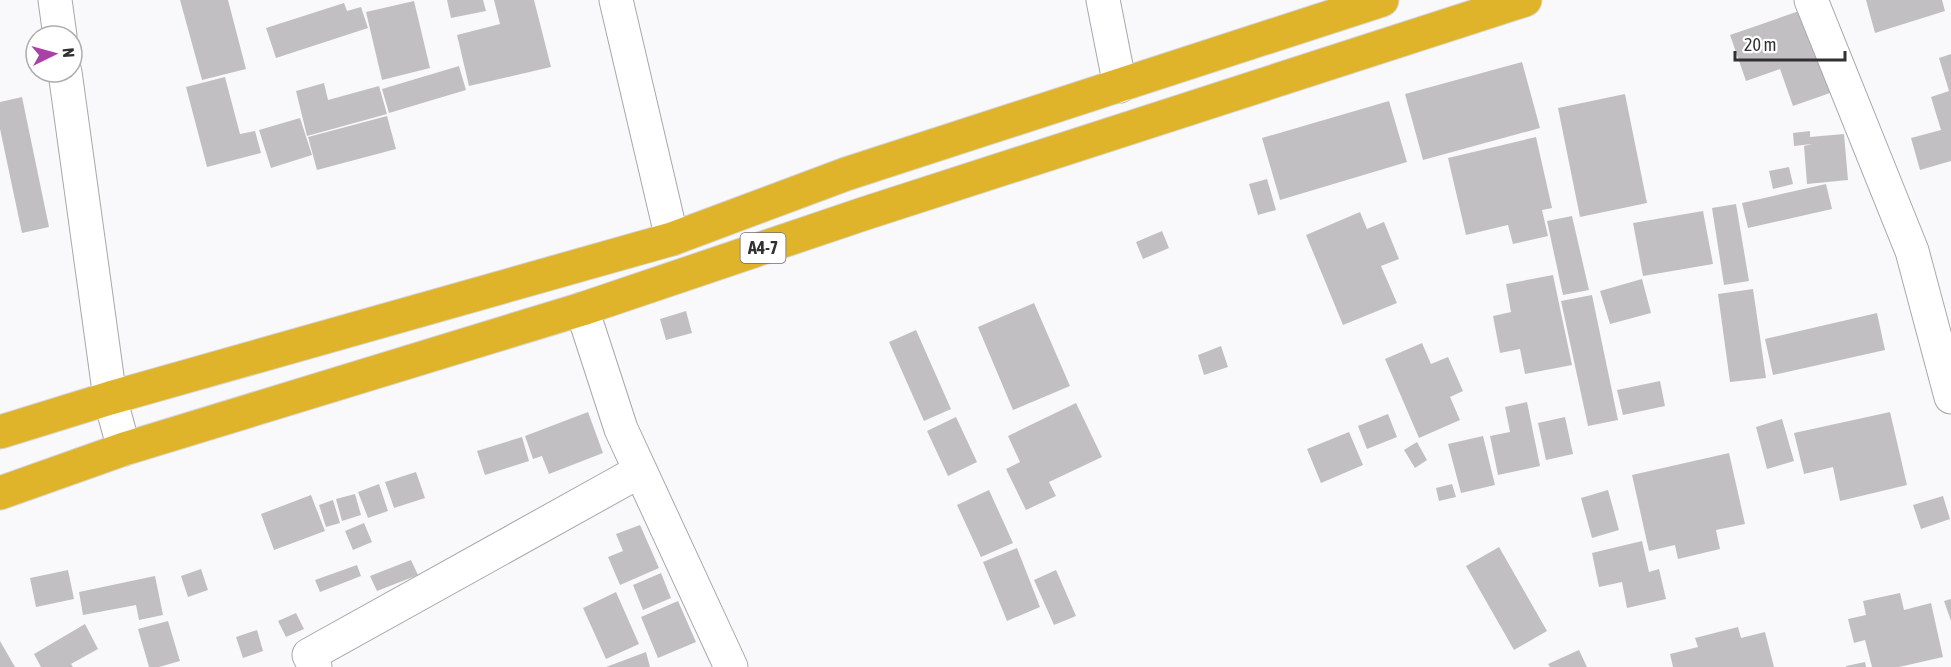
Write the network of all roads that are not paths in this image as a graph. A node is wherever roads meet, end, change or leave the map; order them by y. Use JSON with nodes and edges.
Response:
{"nodes":[{"id":1,"x":55,"y":0,"type":"edge"},
{"id":2,"x":616,"y":0,"type":"edge"},
{"id":3,"x":1103,"y":0,"type":"edge"},
{"id":4,"x":1382,"y":0,"type":"edge"},
{"id":5,"x":1526,"y":0,"type":"edge"},
{"id":6,"x":1811,"y":0,"type":"edge"},
{"id":7,"x":58,"y":24,"type":"edge"},
{"id":8,"x":67,"y":84,"type":"edge"},
{"id":9,"x":1120,"y":86,"type":"junction"},
{"id":10,"x":672,"y":238,"type":"junction"},
{"id":11,"x":582,"y":309,"type":"junction"},
{"id":12,"x":1951,"y":397,"type":"edge"},
{"id":13,"x":110,"y":398,"type":"junction"},
{"id":14,"x":0,"y":432,"type":"edge"},
{"id":15,"x":124,"y":449,"type":"junction"},
{"id":16,"x":640,"y":471,"type":"junction"},
{"id":17,"x":0,"y":493,"type":"edge"},
{"id":18,"x":315,"y":667,"type":"edge"},
{"id":19,"x":731,"y":667,"type":"edge"}],
"edges":[{"from":1,"to":7,"type":"street"},
{"from":2,"to":10,"type":"street"},
{"from":3,"to":9,"type":"street"},
{"from":4,"to":9,"type":"highway","number":"A4-7"},
{"from":5,"to":11,"type":"highway","number":"A4-7"},
{"from":6,"to":12,"type":"street"},
{"from":8,"to":13,"type":"street"},
{"from":9,"to":10,"type":"highway","number":"A4-7"},
{"from":10,"to":13,"type":"highway","number":"A4-7"},
{"from":11,"to":15,"type":"highway","number":"A4-7"},
{"from":11,"to":16,"type":"street"},
{"from":13,"to":14,"type":"highway","number":"A4-7"},
{"from":13,"to":15,"type":"street"},
{"from":15,"to":17,"type":"highway","number":"A4-7"},
{"from":16,"to":18,"type":"street"},
{"from":16,"to":19,"type":"street"}]}
